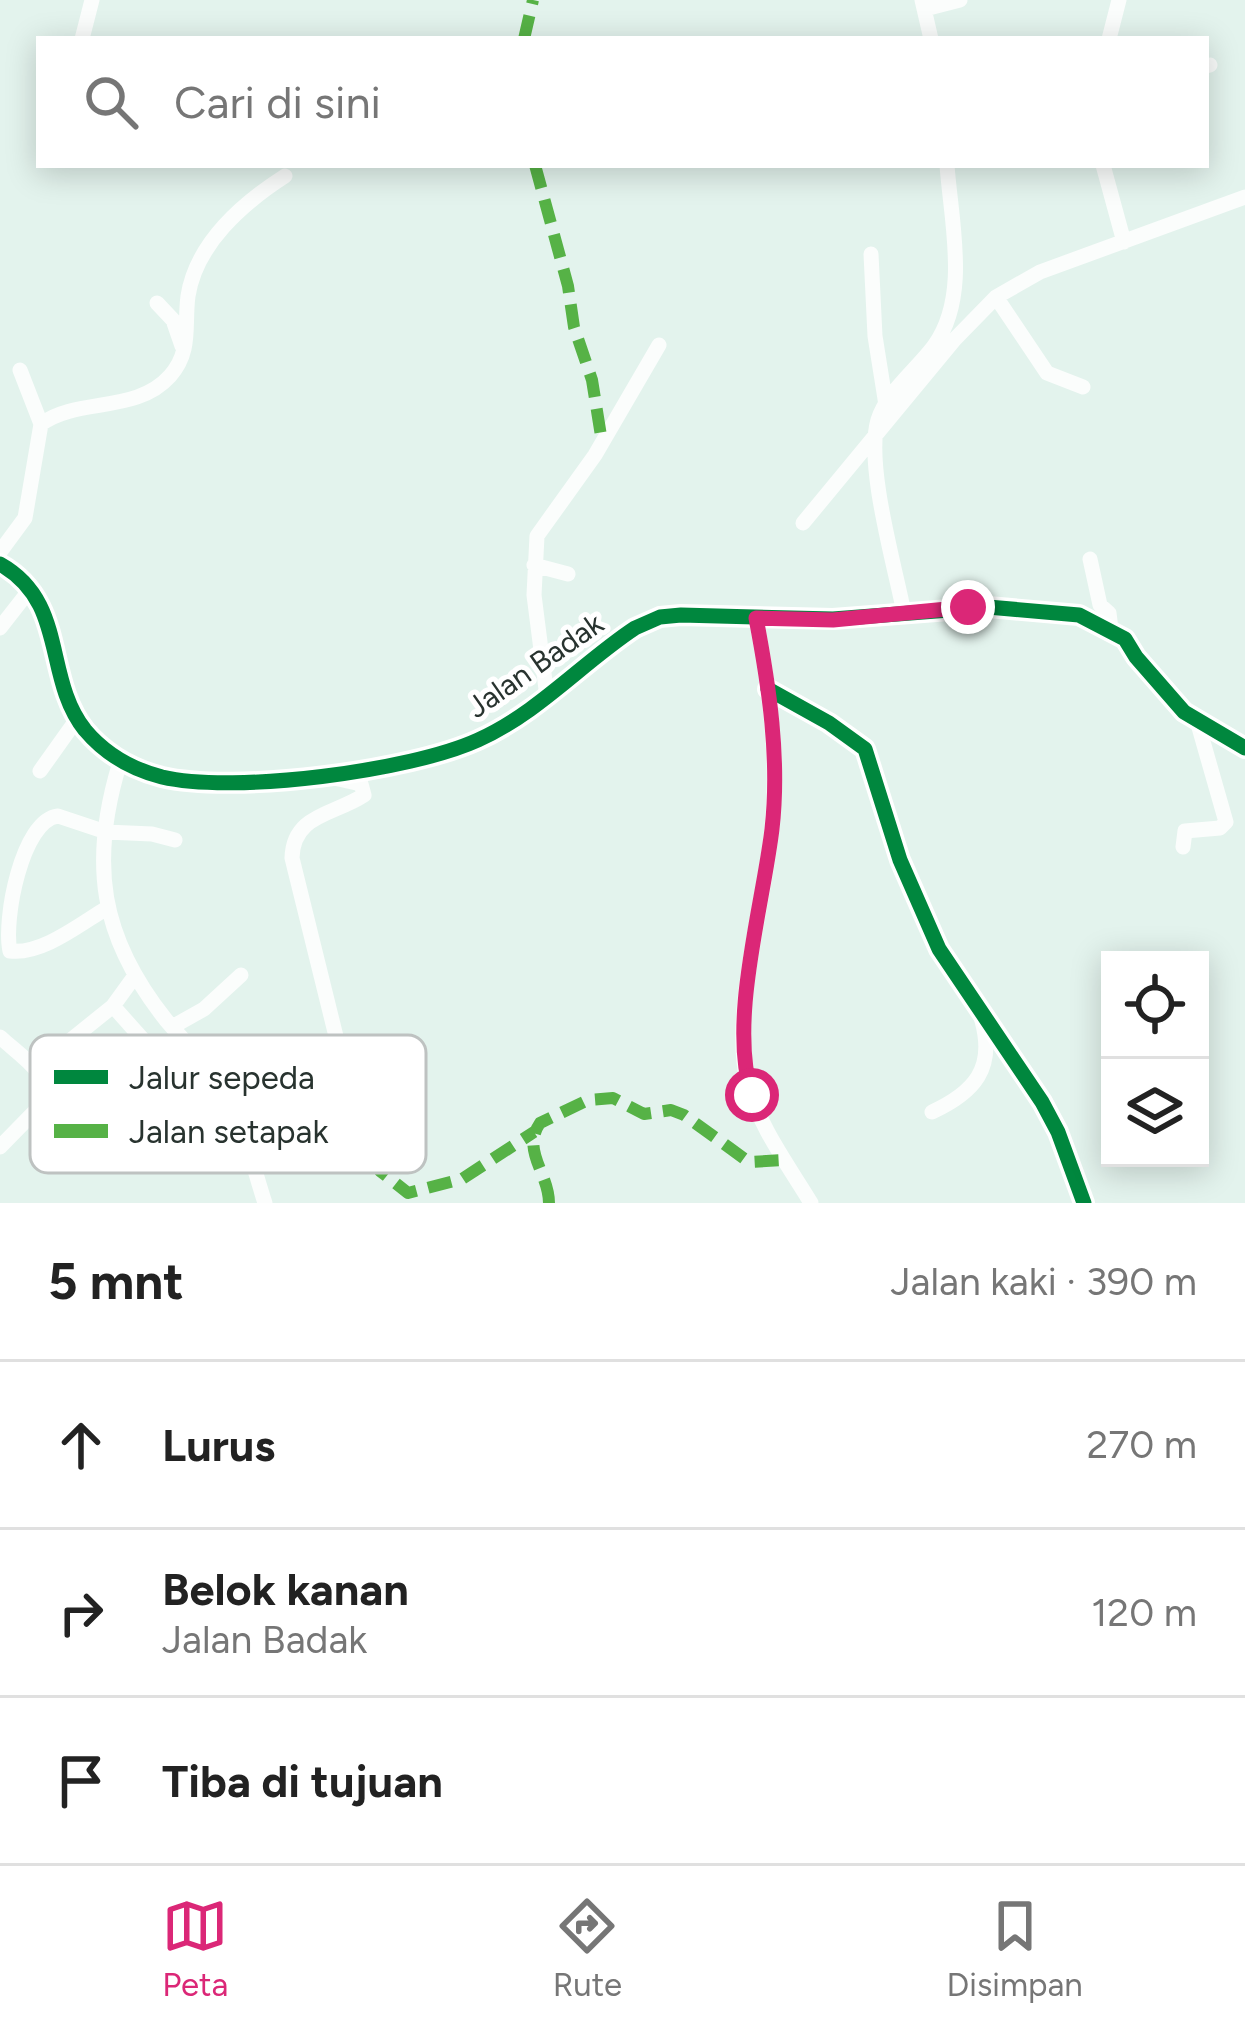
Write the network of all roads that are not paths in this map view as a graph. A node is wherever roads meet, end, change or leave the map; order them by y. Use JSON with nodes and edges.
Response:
{"nodes":[{"id":1,"x":92,"y":0,"type":"edge"},
{"id":2,"x":960,"y":0,"type":"edge"},
{"id":3,"x":1118,"y":0,"type":"edge"},
{"id":4,"x":923,"y":5,"type":"edge"},
{"id":5,"x":83,"y":36,"type":"edge"},
{"id":6,"x":930,"y":36,"type":"edge"},
{"id":7,"x":1110,"y":36,"type":"edge"},
{"id":8,"x":947,"y":168,"type":"edge"},
{"id":9,"x":1104,"y":168,"type":"edge"},
{"id":10,"x":285,"y":176,"type":"dead end"},
{"id":11,"x":1245,"y":197,"type":"edge"},
{"id":12,"x":1124,"y":242,"type":"junction"},
{"id":13,"x":871,"y":254,"type":"dead end"},
{"id":14,"x":996,"y":296,"type":"junction"},
{"id":15,"x":157,"y":303,"type":"dead end"},
{"id":16,"x":659,"y":345,"type":"dead end"},
{"id":17,"x":184,"y":355,"type":"junction"},
{"id":18,"x":20,"y":370,"type":"dead end"},
{"id":19,"x":1083,"y":387,"type":"dead end"},
{"id":20,"x":886,"y":405,"type":"junction"},
{"id":21,"x":41,"y":424,"type":"junction"},
{"id":22,"x":876,"y":438,"type":"junction"},
{"id":23,"x":803,"y":523,"type":"dead end"},
{"id":24,"x":0,"y":552,"type":"edge"},
{"id":25,"x":1090,"y":559,"type":"dead end"},
{"id":26,"x":0,"y":564,"type":"edge"},
{"id":27,"x":534,"y":565,"type":"junction"},
{"id":28,"x":568,"y":574,"type":"dead end"},
{"id":29,"x":32,"y":587,"type":"junction"},
{"id":30,"x":904,"y":613,"type":"junction"},
{"id":31,"x":756,"y":618,"type":"junction"},
{"id":32,"x":0,"y":628,"type":"edge"},
{"id":33,"x":1111,"y":629,"type":"junction"},
{"id":34,"x":768,"y":689,"type":"junction"},
{"id":35,"x":547,"y":697,"type":"junction"},
{"id":36,"x":77,"y":719,"type":"junction"},
{"id":37,"x":1198,"y":724,"type":"junction"},
{"id":38,"x":1245,"y":748,"type":"edge"},
{"id":39,"x":120,"y":762,"type":"junction"},
{"id":40,"x":40,"y":771,"type":"dead end"},
{"id":41,"x":314,"y":775,"type":"junction"},
{"id":42,"x":106,"y":832,"type":"junction"},
{"id":43,"x":175,"y":840,"type":"dead end"},
{"id":44,"x":1183,"y":848,"type":"dead end"},
{"id":45,"x":107,"y":908,"type":"junction"},
{"id":46,"x":241,"y":975,"type":"dead end"},
{"id":47,"x":134,"y":976,"type":"junction"},
{"id":48,"x":113,"y":1006,"type":"junction"},
{"id":49,"x":978,"y":1006,"type":"junction"},
{"id":50,"x":172,"y":1027,"type":"junction"},
{"id":51,"x":77,"y":1035,"type":"edge"},
{"id":52,"x":139,"y":1035,"type":"edge"},
{"id":53,"x":179,"y":1035,"type":"edge"},
{"id":54,"x":335,"y":1035,"type":"edge"},
{"id":55,"x":0,"y":1037,"type":"edge"},
{"id":56,"x":30,"y":1065,"type":"edge"},
{"id":57,"x":932,"y":1112,"type":"dead end"},
{"id":58,"x":30,"y":1115,"type":"edge"},
{"id":59,"x":0,"y":1148,"type":"edge"},
{"id":60,"x":255,"y":1173,"type":"edge"},
{"id":61,"x":266,"y":1203,"type":"edge"},
{"id":62,"x":811,"y":1203,"type":"edge"},
{"id":63,"x":1084,"y":1203,"type":"edge"}],
"edges":[{"from":1,"to":5,"type":"street"},
{"from":2,"to":4,"type":"street"},
{"from":3,"to":7,"type":"street"},
{"from":4,"to":6,"type":"street"},
{"from":8,"to":20,"type":"street"},
{"from":9,"to":12,"type":"street"},
{"from":10,"to":17,"type":"street"},
{"from":11,"to":12,"type":"street"},
{"from":12,"to":14,"type":"street"},
{"from":13,"to":20,"type":"street"},
{"from":14,"to":19,"type":"street"},
{"from":14,"to":22,"type":"street"},
{"from":15,"to":17,"type":"street"},
{"from":16,"to":27,"type":"street"},
{"from":17,"to":21,"type":"street"},
{"from":18,"to":21,"type":"street"},
{"from":20,"to":22,"type":"street"},
{"from":21,"to":24,"type":"street"},
{"from":22,"to":23,"type":"street"},
{"from":22,"to":30,"type":"street"},
{"from":25,"to":33,"type":"street"},
{"from":26,"to":29,"type":"street"},
{"from":27,"to":28,"type":"street"},
{"from":27,"to":35,"type":"street"},
{"from":29,"to":32,"type":"street"},
{"from":29,"to":36,"type":"street","name":"Jalan Badak"},
{"from":30,"to":31,"type":"street","name":"Jalan Badak"},
{"from":30,"to":33,"type":"street","name":"Jalan Badak"},
{"from":31,"to":34,"type":"street"},
{"from":31,"to":35,"type":"street","name":"Jalan Badak"},
{"from":33,"to":37,"type":"street"},
{"from":34,"to":49,"type":"street"},
{"from":34,"to":62,"type":"street"},
{"from":35,"to":41,"type":"street","name":"Jalan Badak"},
{"from":36,"to":39,"type":"street","name":"Jalan Badak"},
{"from":36,"to":40,"type":"street"},
{"from":37,"to":38,"type":"street"},
{"from":37,"to":44,"type":"street"},
{"from":39,"to":41,"type":"street","name":"Jalan Badak"},
{"from":39,"to":42,"type":"street"},
{"from":41,"to":54,"type":"street"},
{"from":42,"to":43,"type":"street"},
{"from":42,"to":45,"type":"street"},
{"from":42,"to":45,"type":"street"},
{"from":45,"to":47,"type":"street"},
{"from":46,"to":50,"type":"street"},
{"from":47,"to":48,"type":"street"},
{"from":47,"to":50,"type":"street"},
{"from":48,"to":51,"type":"street"},
{"from":48,"to":52,"type":"street"},
{"from":49,"to":57,"type":"street"},
{"from":49,"to":63,"type":"street"},
{"from":50,"to":53,"type":"street"},
{"from":55,"to":56,"type":"street"},
{"from":58,"to":59,"type":"street"},
{"from":60,"to":61,"type":"street"}]}
